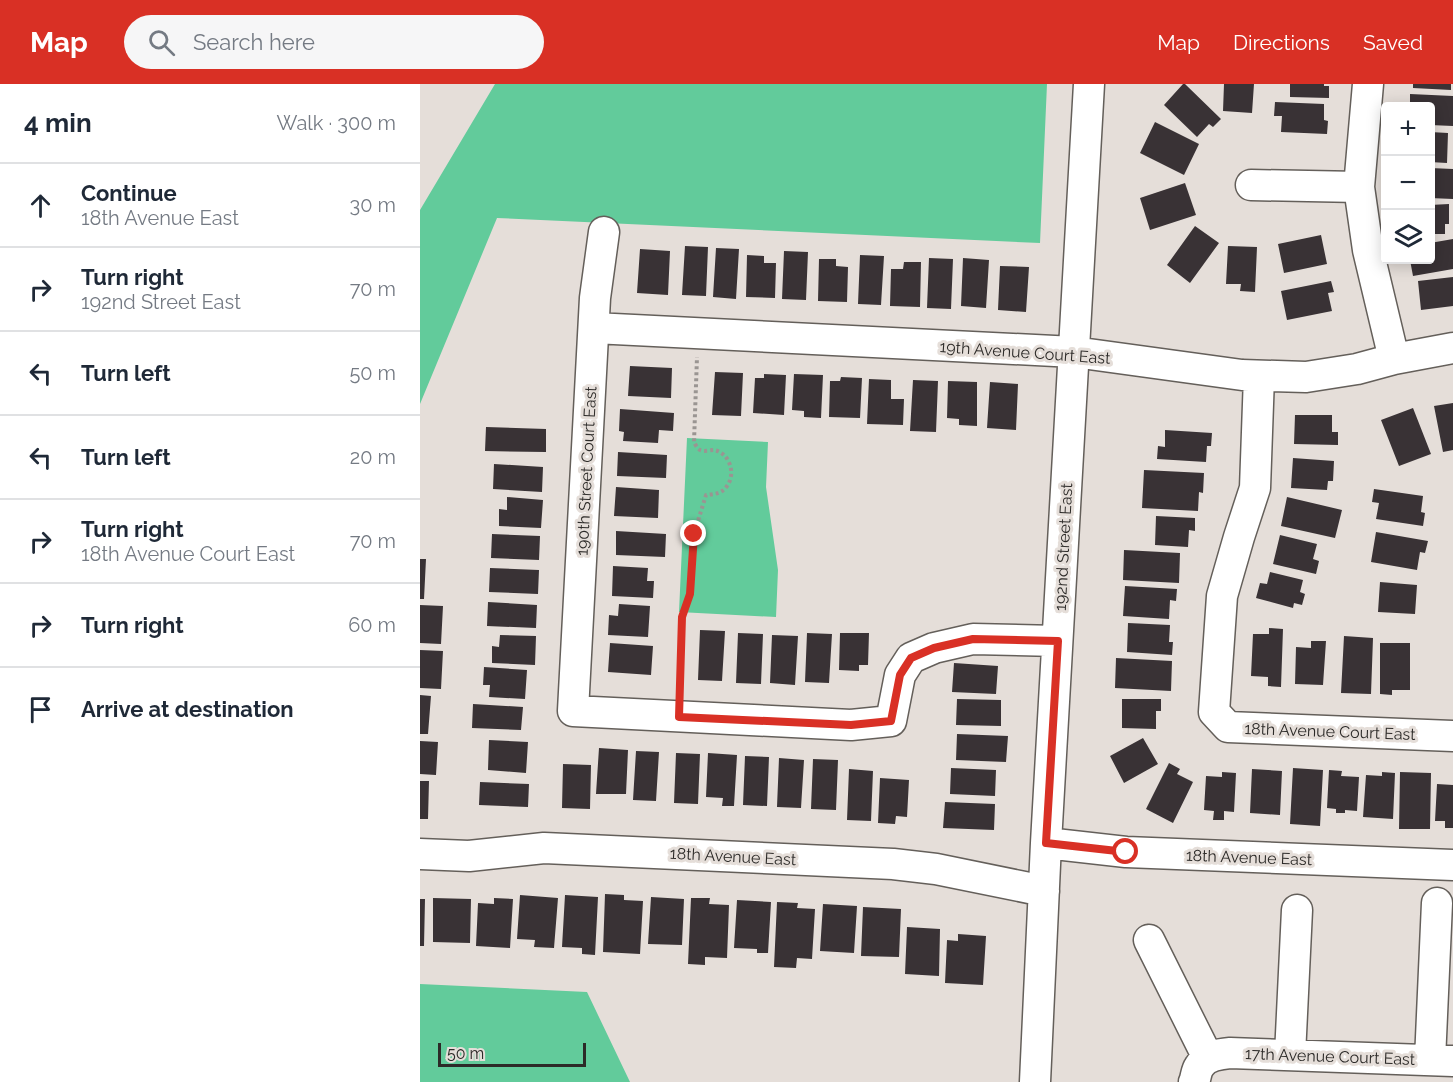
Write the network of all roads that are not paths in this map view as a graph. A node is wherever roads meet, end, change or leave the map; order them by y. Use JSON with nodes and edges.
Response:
{"nodes":[{"id":1,"x":1089,"y":84,"type":"edge"},
{"id":2,"x":1368,"y":84,"type":"edge"},
{"id":3,"x":1251,"y":185,"type":"dead end"},
{"id":4,"x":1359,"y":187,"type":"junction"},
{"id":5,"x":604,"y":232,"type":"dead end"},
{"id":6,"x":594,"y":328,"type":"junction"},
{"id":7,"x":1453,"y":348,"type":"edge"},
{"id":8,"x":1074,"y":352,"type":"junction"},
{"id":9,"x":1394,"y":359,"type":"junction"},
{"id":10,"x":1259,"y":376,"type":"junction"},
{"id":11,"x":1058,"y":641,"type":"junction"},
{"id":12,"x":1453,"y":736,"type":"edge"},
{"id":13,"x":1046,"y":843,"type":"junction"},
{"id":14,"x":420,"y":854,"type":"edge"},
{"id":15,"x":1453,"y":865,"type":"edge"},
{"id":16,"x":1044,"y":891,"type":"junction"},
{"id":17,"x":1437,"y":903,"type":"dead end"},
{"id":18,"x":1298,"y":910,"type":"dead end"},
{"id":19,"x":1149,"y":940,"type":"dead end"},
{"id":20,"x":1290,"y":1055,"type":"junction"},
{"id":21,"x":1442,"y":1061,"type":"edge"},
{"id":22,"x":1201,"y":1070,"type":"edge"},
{"id":23,"x":1035,"y":1082,"type":"edge"}],
"edges":[{"from":1,"to":8,"type":"street","name":"192nd Street East"},
{"from":2,"to":4,"type":"street"},
{"from":3,"to":4,"type":"street"},
{"from":4,"to":9,"type":"street"},
{"from":5,"to":6,"type":"street","name":"190th Street Court East"},
{"from":6,"to":8,"type":"street","name":"19th Avenue Court East"},
{"from":6,"to":11,"type":"street","name":"190th Street Court East"},
{"from":7,"to":9,"type":"street","name":"19th Avenue Court East"},
{"from":8,"to":10,"type":"street","name":"19th Avenue Court East"},
{"from":8,"to":11,"type":"street","name":"192nd Street East"},
{"from":9,"to":10,"type":"street","name":"19th Avenue Court East"},
{"from":10,"to":12,"type":"street","name":"18th Avenue Court East"},
{"from":11,"to":13,"type":"street","name":"192nd Street East"},
{"from":13,"to":15,"type":"street","name":"18th Avenue East"},
{"from":13,"to":16,"type":"street","name":"192nd Street East"},
{"from":14,"to":16,"type":"street","name":"18th Avenue East"},
{"from":16,"to":23,"type":"street","name":"192nd Street East"},
{"from":17,"to":21,"type":"street"},
{"from":18,"to":20,"type":"street"},
{"from":19,"to":22,"type":"street"},
{"from":20,"to":21,"type":"street","name":"17th Avenue Court East"},
{"from":20,"to":22,"type":"street","name":"17th Avenue Court East"}]}
